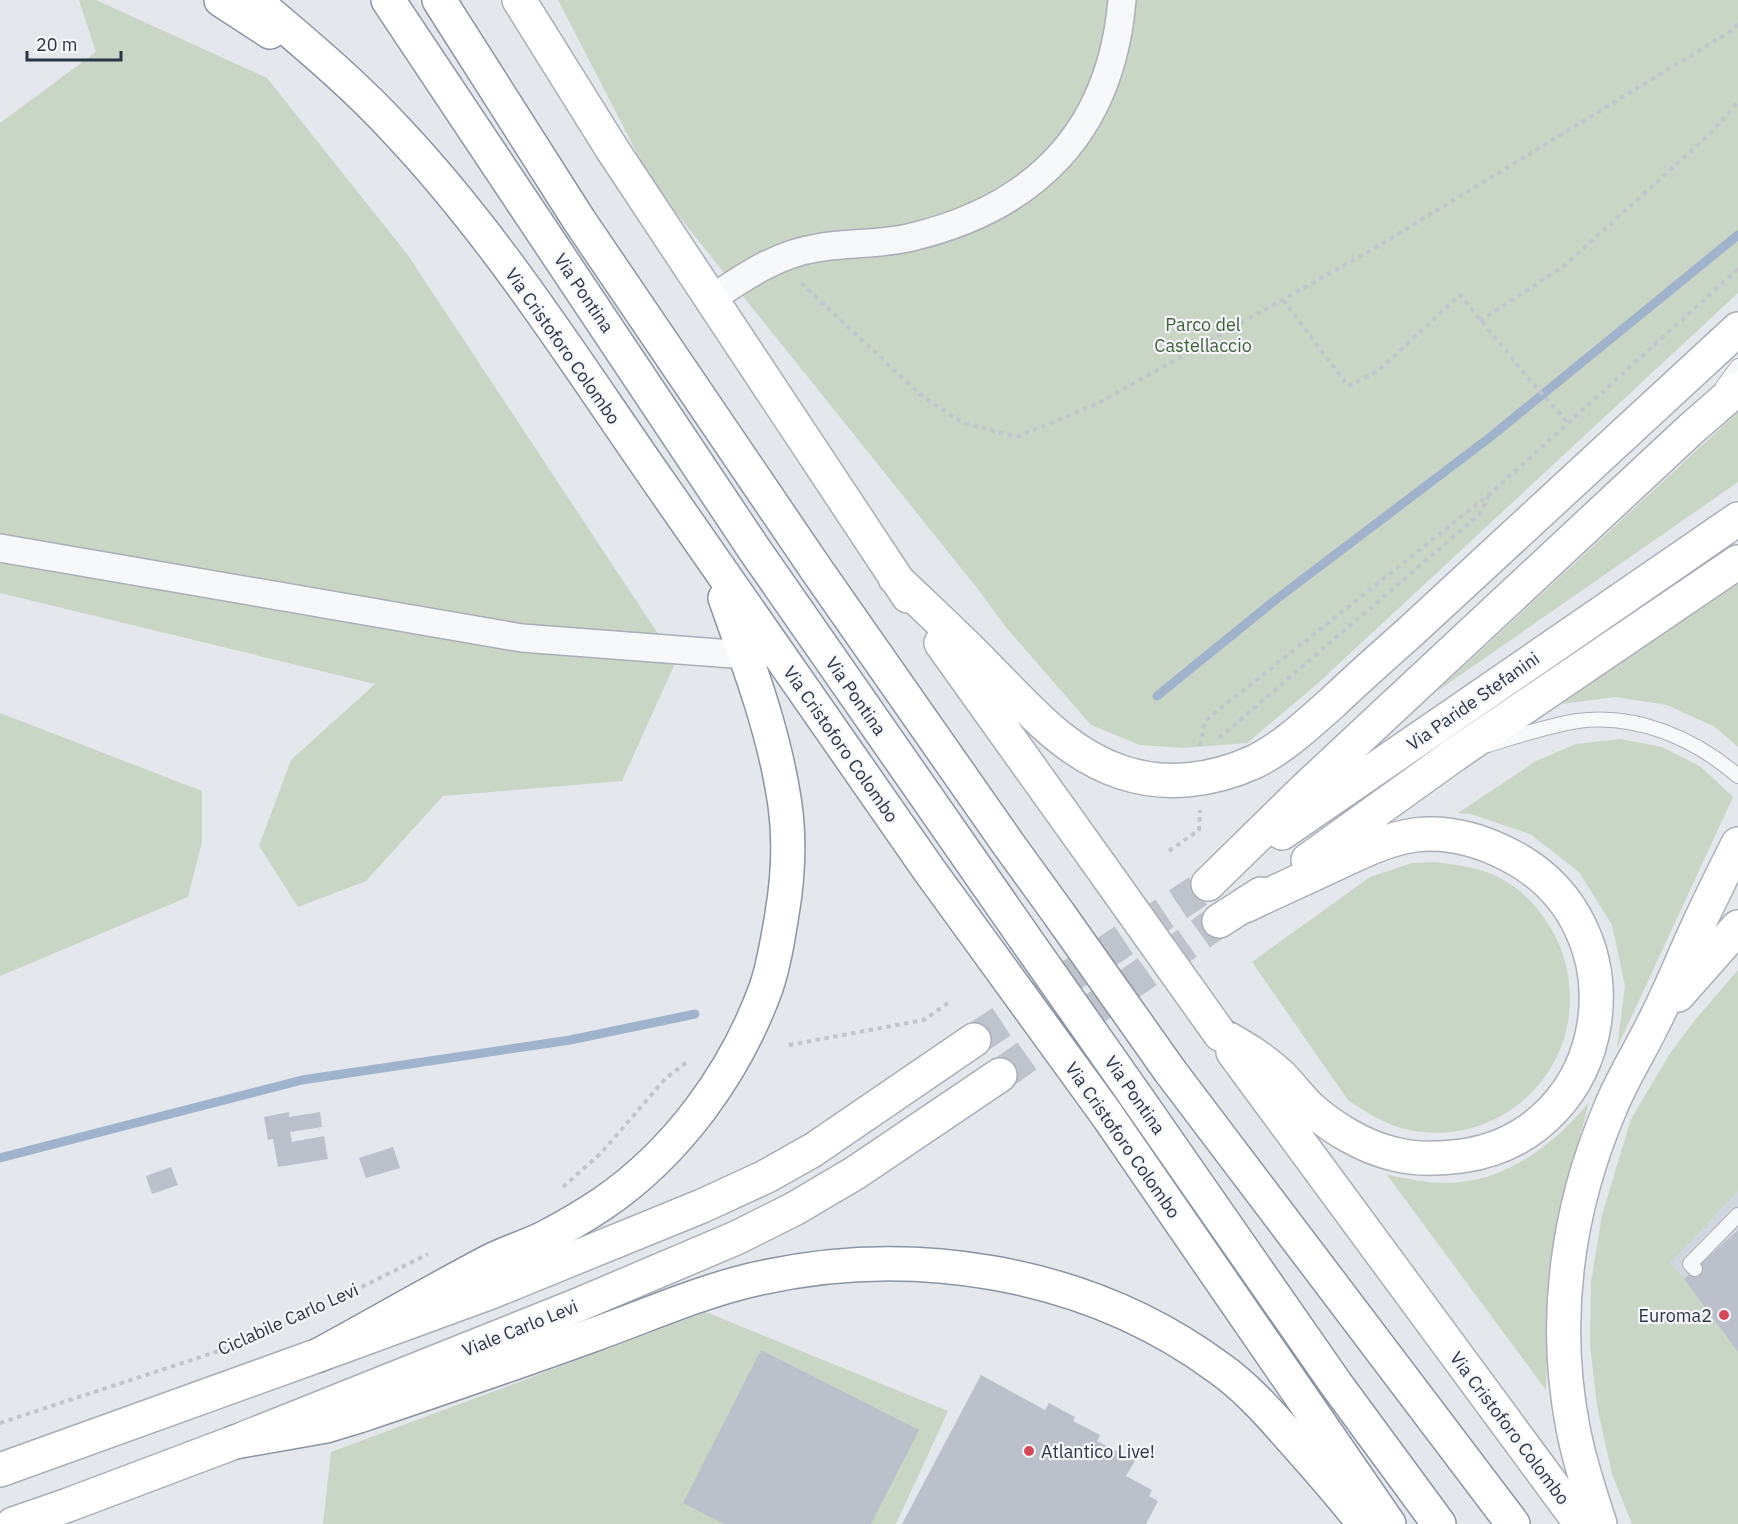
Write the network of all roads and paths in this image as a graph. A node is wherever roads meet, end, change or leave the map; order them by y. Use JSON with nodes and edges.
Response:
{"nodes":[{"id":1,"x":221,"y":0,"type":"edge"},
{"id":2,"x":254,"y":0,"type":"edge"},
{"id":3,"x":388,"y":0,"type":"edge"},
{"id":4,"x":519,"y":0,"type":"edge"},
{"id":5,"x":1122,"y":0,"type":"edge"},
{"id":6,"x":445,"y":7,"type":"edge"},
{"id":7,"x":1738,"y":24,"type":"edge"},
{"id":8,"x":332,"y":66,"type":"junction"},
{"id":9,"x":1738,"y":102,"type":"edge"},
{"id":10,"x":777,"y":260,"type":"junction"},
{"id":11,"x":1738,"y":269,"type":"edge"},
{"id":12,"x":711,"y":299,"type":"junction"},
{"id":13,"x":1283,"y":300,"type":"junction"},
{"id":14,"x":1480,"y":321,"type":"junction"},
{"id":15,"x":1738,"y":329,"type":"edge"},
{"id":16,"x":1738,"y":366,"type":"edge"},
{"id":17,"x":1738,"y":388,"type":"edge"},
{"id":18,"x":1568,"y":423,"type":"junction"},
{"id":19,"x":1691,"y":429,"type":"junction"},
{"id":20,"x":1491,"y":493,"type":"junction"},
{"id":21,"x":1738,"y":519,"type":"edge"},
{"id":22,"x":0,"y":548,"type":"edge"},
{"id":23,"x":711,"y":556,"type":"junction"},
{"id":24,"x":1738,"y":562,"type":"edge"},
{"id":25,"x":895,"y":578,"type":"junction"},
{"id":26,"x":745,"y":655,"type":"junction"},
{"id":27,"x":1219,"y":739,"type":"dead end"},
{"id":28,"x":1200,"y":750,"type":"dead end"},
{"id":29,"x":1454,"y":755,"type":"junction"},
{"id":30,"x":1738,"y":776,"type":"edge"},
{"id":31,"x":1200,"y":809,"type":"dead end"},
{"id":32,"x":1738,"y":844,"type":"edge"},
{"id":33,"x":1169,"y":851,"type":"dead end"},
{"id":34,"x":1738,"y":927,"type":"edge"},
{"id":35,"x":948,"y":1003,"type":"dead end"},
{"id":36,"x":1653,"y":1024,"type":"junction"},
{"id":37,"x":1220,"y":1034,"type":"junction"},
{"id":38,"x":974,"y":1040,"type":"tunnel mouth"},
{"id":39,"x":789,"y":1045,"type":"dead end"},
{"id":40,"x":688,"y":1061,"type":"dead end"},
{"id":41,"x":1000,"y":1075,"type":"tunnel mouth"},
{"id":42,"x":1107,"y":1115,"type":"junction"},
{"id":43,"x":556,"y":1192,"type":"dead end"},
{"id":44,"x":1738,"y":1215,"type":"edge"},
{"id":45,"x":433,"y":1252,"type":"dead end"},
{"id":46,"x":1695,"y":1269,"type":"dead end"},
{"id":47,"x":319,"y":1355,"type":"junction"},
{"id":48,"x":1336,"y":1384,"type":"junction"},
{"id":49,"x":0,"y":1424,"type":"edge"},
{"id":50,"x":235,"y":1442,"type":"junction"},
{"id":51,"x":0,"y":1470,"type":"edge"},
{"id":52,"x":1479,"y":1480,"type":"junction"},
{"id":53,"x":13,"y":1524,"type":"edge"},
{"id":54,"x":1364,"y":1524,"type":"edge"},
{"id":55,"x":1389,"y":1524,"type":"edge"},
{"id":56,"x":1439,"y":1524,"type":"edge"},
{"id":57,"x":1513,"y":1524,"type":"edge"},
{"id":58,"x":1532,"y":1524,"type":"edge"},
{"id":59,"x":1581,"y":1524,"type":"edge"},
{"id":60,"x":1600,"y":1524,"type":"edge"}],
"edges":[{"from":1,"to":8,"type":"main road"},
{"from":2,"to":8,"type":"main road","name":"Via Cristoforo Colombo"},
{"from":3,"to":48,"type":"main road","name":"Via Pontina","bridge":true},
{"from":4,"to":12,"type":"main road","name":"Via Cristoforo Colombo"},
{"from":5,"to":10,"type":"street"},
{"from":6,"to":52,"type":"main road","bridge":true},
{"from":7,"to":13,"type":"path"},
{"from":8,"to":23,"type":"main road","name":"Via Cristoforo Colombo"},
{"from":9,"to":14,"type":"path"},
{"from":10,"to":12,"type":"street"},
{"from":10,"to":13,"type":"path"},
{"from":11,"to":18,"type":"path"},
{"from":12,"to":25,"type":"main road","name":"Via Cristoforo Colombo"},
{"from":13,"to":14,"type":"path"},
{"from":14,"to":18,"type":"path"},
{"from":15,"to":25,"type":"main road"},
{"from":16,"to":19,"type":"lane"},
{"from":17,"to":19,"type":"main road"},
{"from":18,"to":20,"type":"path"},
{"from":19,"to":21,"type":"main road","name":"Via Paride Stefanini"},
{"from":20,"to":27,"type":"path"},
{"from":20,"to":28,"type":"path"},
{"from":22,"to":26,"type":"street"},
{"from":23,"to":26,"type":"main road"},
{"from":23,"to":42,"type":"main road","name":"Via Cristoforo Colombo","bridge":true},
{"from":24,"to":29,"type":"main road","name":"Via Paride Stefanini"},
{"from":25,"to":37,"type":"main road","name":"Via Cristoforo Colombo","bridge":true},
{"from":26,"to":47,"type":"main road"},
{"from":29,"to":30,"type":"lane"},
{"from":29,"to":37,"type":"main road","name":"Via Paride Stefanini"},
{"from":31,"to":33,"type":"path"},
{"from":32,"to":36,"type":"main road"},
{"from":34,"to":36,"type":"main road"},
{"from":35,"to":39,"type":"path"},
{"from":36,"to":60,"type":"main road"},
{"from":37,"to":59,"type":"main road","name":"Via Cristoforo Colombo"},
{"from":38,"to":47,"type":"main road"},
{"from":40,"to":43,"type":"path"},
{"from":41,"to":50,"type":"main road","name":"Viale Carlo Levi"},
{"from":42,"to":48,"type":"main road"},
{"from":42,"to":55,"type":"main road","name":"Via Cristoforo Colombo"},
{"from":44,"to":46,"type":"lane"},
{"from":45,"to":49,"type":"path","name":"Ciclabile Carlo Levi"},
{"from":47,"to":51,"type":"main road"},
{"from":48,"to":56,"type":"main road"},
{"from":50,"to":53,"type":"main road","name":"Viale Carlo Levi"},
{"from":50,"to":54,"type":"main road"},
{"from":52,"to":57,"type":"main road"},
{"from":52,"to":58,"type":"main road"}]}
